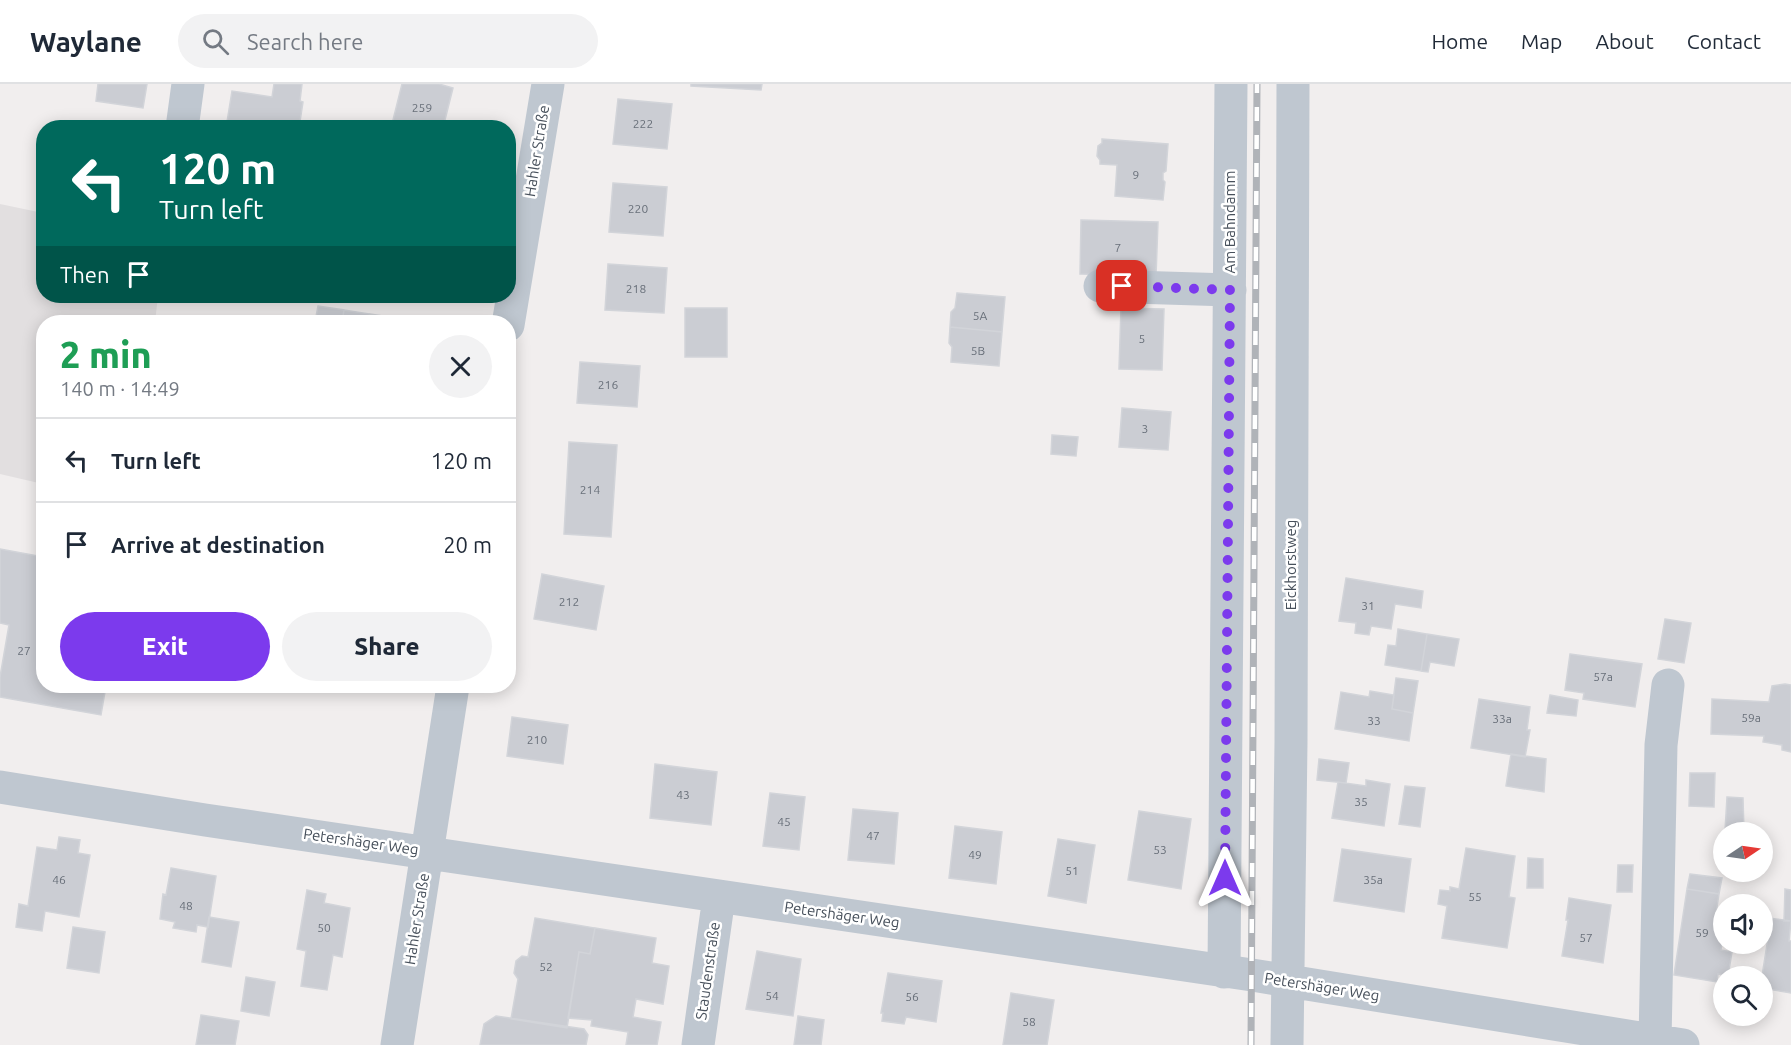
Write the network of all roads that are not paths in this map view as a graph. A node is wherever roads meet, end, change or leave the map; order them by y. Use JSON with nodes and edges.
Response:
{"nodes":[{"id":1,"x":188,"y":84,"type":"edge"},
{"id":2,"x":548,"y":84,"type":"edge"},
{"id":3,"x":1231,"y":84,"type":"edge"},
{"id":4,"x":1293,"y":84,"type":"edge"},
{"id":5,"x":183,"y":120,"type":"edge"},
{"id":6,"x":516,"y":277,"type":"edge"},
{"id":7,"x":1100,"y":285,"type":"dead end"},
{"id":8,"x":1230,"y":290,"type":"junction"},
{"id":9,"x":1668,"y":685,"type":"dead end"},
{"id":10,"x":452,"y":693,"type":"edge"},
{"id":11,"x":0,"y":787,"type":"edge"},
{"id":12,"x":428,"y":852,"type":"junction"},
{"id":13,"x":719,"y":897,"type":"junction"},
{"id":14,"x":1224,"y":972,"type":"junction"},
{"id":15,"x":1289,"y":982,"type":"junction"},
{"id":16,"x":1669,"y":1043,"type":"edge"},
{"id":17,"x":397,"y":1045,"type":"edge"},
{"id":18,"x":698,"y":1045,"type":"edge"},
{"id":19,"x":1287,"y":1045,"type":"edge"}],
"edges":[{"from":1,"to":5,"type":"street"},
{"from":2,"to":6,"type":"street","name":"Hahler Straße"},
{"from":3,"to":8,"type":"street","name":"Am Bahndamm"},
{"from":4,"to":15,"type":"street","name":"Eickhorstweg"},
{"from":7,"to":8,"type":"street"},
{"from":8,"to":14,"type":"street","name":"Am Bahndamm"},
{"from":9,"to":16,"type":"street"},
{"from":10,"to":12,"type":"street","name":"Hahler Straße"},
{"from":11,"to":12,"type":"street","name":"Petershäger Weg"},
{"from":12,"to":13,"type":"street","name":"Petershäger Weg"},
{"from":12,"to":17,"type":"street","name":"Hahler Straße"},
{"from":13,"to":14,"type":"street","name":"Petershäger Weg"},
{"from":13,"to":18,"type":"street","name":"Staudenstraße"},
{"from":14,"to":15,"type":"street","name":"Petershäger Weg"},
{"from":15,"to":16,"type":"street","name":"Petershäger Weg"},
{"from":15,"to":19,"type":"street","name":"Eickhorstweg"}]}
